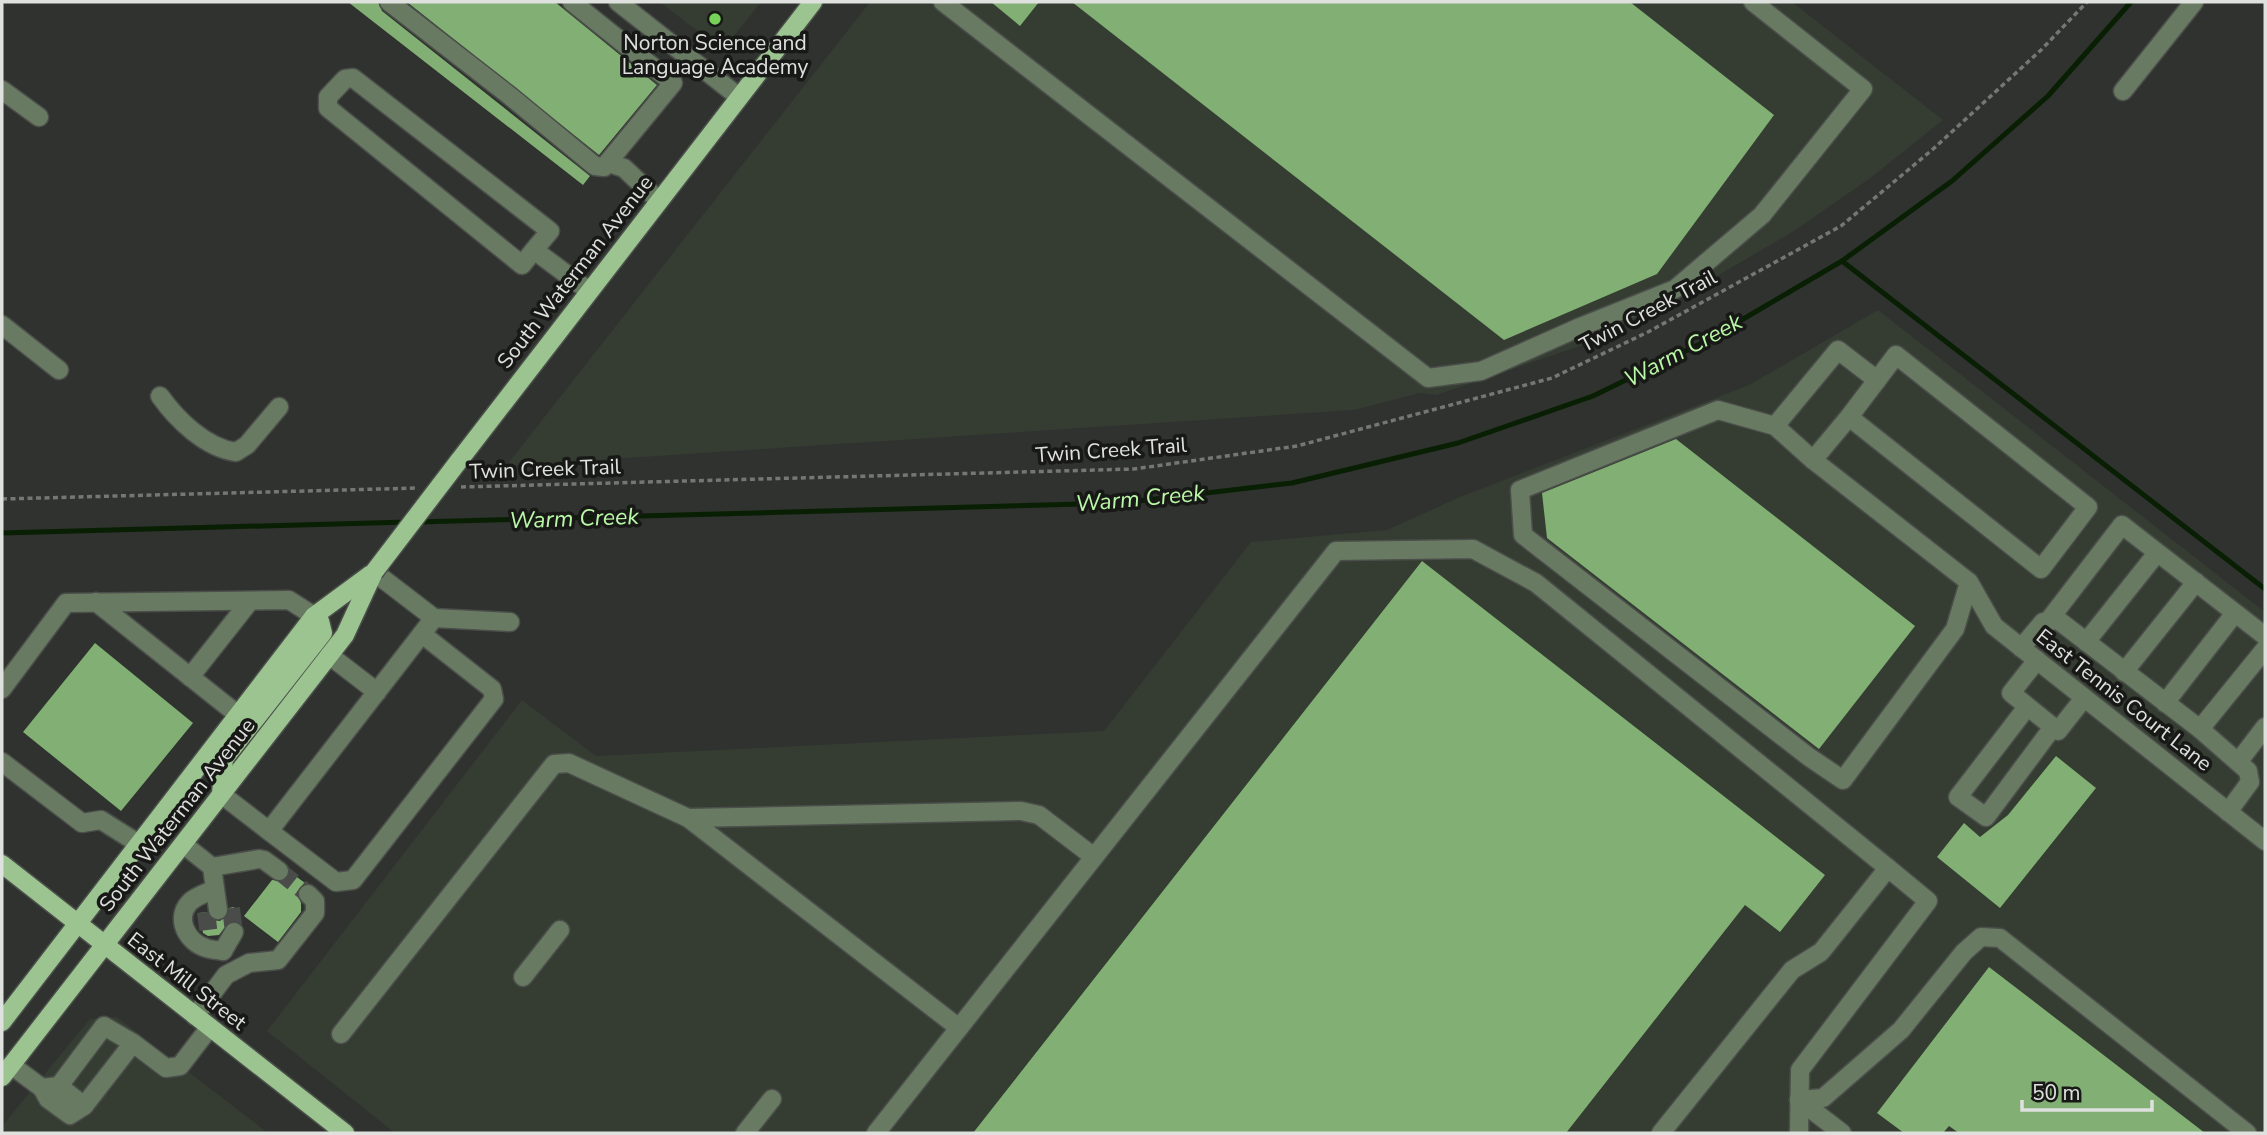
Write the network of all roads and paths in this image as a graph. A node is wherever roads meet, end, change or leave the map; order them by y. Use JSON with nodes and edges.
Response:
{"nodes":[{"id":1,"x":389,"y":2,"type":"edge"},
{"id":2,"x":572,"y":2,"type":"edge"},
{"id":3,"x":618,"y":2,"type":"edge"},
{"id":4,"x":813,"y":2,"type":"edge"},
{"id":5,"x":943,"y":2,"type":"edge"},
{"id":6,"x":1753,"y":2,"type":"edge"},
{"id":7,"x":2087,"y":2,"type":"edge"},
{"id":8,"x":2193,"y":2,"type":"edge"},
{"id":9,"x":2,"y":90,"type":"edge"},
{"id":10,"x":2123,"y":91,"type":"dead end"},
{"id":11,"x":739,"y":97,"type":"junction"},
{"id":12,"x":39,"y":117,"type":"dead end"},
{"id":13,"x":609,"y":163,"type":"junction"},
{"id":14,"x":659,"y":201,"type":"junction"},
{"id":15,"x":534,"y":250,"type":"junction"},
{"id":16,"x":589,"y":291,"type":"junction"},
{"id":17,"x":2,"y":325,"type":"edge"},
{"id":18,"x":58,"y":369,"type":"dead end"},
{"id":19,"x":1877,"y":380,"type":"junction"},
{"id":20,"x":160,"y":396,"type":"dead end"},
{"id":21,"x":279,"y":407,"type":"dead end"},
{"id":22,"x":1849,"y":417,"type":"junction"},
{"id":23,"x":1775,"y":426,"type":"junction"},
{"id":24,"x":1814,"y":460,"type":"junction"},
{"id":25,"x":449,"y":487,"type":"dead end"},
{"id":26,"x":421,"y":488,"type":"dead end"},
{"id":27,"x":2,"y":499,"type":"edge"},
{"id":28,"x":2157,"y":553,"type":"junction"},
{"id":29,"x":374,"y":572,"type":"junction"},
{"id":30,"x":1969,"y":582,"type":"junction"},
{"id":31,"x":2196,"y":582,"type":"junction"},
{"id":32,"x":250,"y":601,"type":"junction"},
{"id":33,"x":96,"y":603,"type":"junction"},
{"id":34,"x":2235,"y":613,"type":"junction"},
{"id":35,"x":314,"y":616,"type":"junction"},
{"id":36,"x":434,"y":618,"type":"junction"},
{"id":37,"x":2049,"y":620,"type":"junction"},
{"id":38,"x":510,"y":622,"type":"dead end"},
{"id":39,"x":422,"y":634,"type":"junction"},
{"id":40,"x":2265,"y":636,"type":"edge"},
{"id":41,"x":2086,"y":642,"type":"junction"},
{"id":42,"x":2021,"y":648,"type":"junction"},
{"id":43,"x":2265,"y":649,"type":"edge"},
{"id":44,"x":330,"y":655,"type":"junction"},
{"id":45,"x":2037,"y":660,"type":"junction"},
{"id":46,"x":2124,"y":672,"type":"junction"},
{"id":47,"x":190,"y":677,"type":"junction"},
{"id":48,"x":2,"y":689,"type":"edge"},
{"id":49,"x":377,"y":692,"type":"junction"},
{"id":50,"x":2084,"y":698,"type":"junction"},
{"id":51,"x":2165,"y":703,"type":"junction"},
{"id":52,"x":2027,"y":707,"type":"junction"},
{"id":53,"x":237,"y":714,"type":"junction"},
{"id":54,"x":2053,"y":727,"type":"junction"},
{"id":55,"x":2265,"y":727,"type":"edge"},
{"id":56,"x":2200,"y":729,"type":"junction"},
{"id":57,"x":2239,"y":761,"type":"junction"},
{"id":58,"x":2,"y":762,"type":"edge"},
{"id":59,"x":221,"y":794,"type":"junction"},
{"id":60,"x":2228,"y":812,"type":"junction"},
{"id":61,"x":688,"y":818,"type":"junction"},
{"id":62,"x":269,"y":831,"type":"junction"},
{"id":63,"x":2265,"y":841,"type":"edge"},
{"id":64,"x":139,"y":844,"type":"junction"},
{"id":65,"x":183,"y":844,"type":"junction"},
{"id":66,"x":1094,"y":857,"type":"junction"},
{"id":67,"x":2,"y":864,"type":"edge"},
{"id":68,"x":212,"y":867,"type":"junction"},
{"id":69,"x":1888,"y":868,"type":"junction"},
{"id":70,"x":279,"y":871,"type":"tunnel mouth"},
{"id":71,"x":215,"y":889,"type":"junction"},
{"id":72,"x":308,"y":894,"type":"dead end"},
{"id":73,"x":218,"y":910,"type":"tunnel mouth"},
{"id":74,"x":79,"y":924,"type":"junction"},
{"id":75,"x":559,"y":930,"type":"dead end"},
{"id":76,"x":105,"y":945,"type":"junction"},
{"id":77,"x":226,"y":975,"type":"junction"},
{"id":78,"x":523,"y":977,"type":"dead end"},
{"id":79,"x":195,"y":1016,"type":"junction"},
{"id":80,"x":2,"y":1021,"type":"edge"},
{"id":81,"x":210,"y":1027,"type":"junction"},
{"id":82,"x":959,"y":1028,"type":"junction"},
{"id":83,"x":341,"y":1034,"type":"dead end"},
{"id":84,"x":133,"y":1043,"type":"junction"},
{"id":85,"x":6,"y":1071,"type":"edge"},
{"id":86,"x":50,"y":1087,"type":"junction"},
{"id":87,"x":772,"y":1099,"type":"dead end"},
{"id":88,"x":1799,"y":1100,"type":"junction"},
{"id":89,"x":345,"y":1133,"type":"edge"},
{"id":90,"x":745,"y":1133,"type":"edge"},
{"id":91,"x":876,"y":1133,"type":"edge"},
{"id":92,"x":1661,"y":1133,"type":"edge"},
{"id":93,"x":1798,"y":1133,"type":"edge"},
{"id":94,"x":1842,"y":1133,"type":"edge"},
{"id":95,"x":2247,"y":1133,"type":"edge"}],
"edges":[{"from":1,"to":13,"type":"street"},
{"from":2,"to":13,"type":"street"},
{"from":3,"to":11,"type":"street"},
{"from":4,"to":11,"type":"main road","name":"South Waterman Avenue"},
{"from":5,"to":6,"type":"street"},
{"from":7,"to":25,"type":"path","name":"Twin Creek Trail"},
{"from":8,"to":10,"type":"street"},
{"from":9,"to":12,"type":"street"},
{"from":11,"to":14,"type":"main road","name":"South Waterman Avenue"},
{"from":13,"to":14,"type":"street"},
{"from":14,"to":16,"type":"main road","name":"South Waterman Avenue"},
{"from":15,"to":15,"type":"street"},
{"from":15,"to":16,"type":"street"},
{"from":16,"to":29,"type":"main road","name":"South Waterman Avenue","bridge":true},
{"from":17,"to":18,"type":"street"},
{"from":19,"to":22,"type":"street"},
{"from":19,"to":22,"type":"street"},
{"from":19,"to":23,"type":"street"},
{"from":20,"to":21,"type":"street"},
{"from":22,"to":24,"type":"street"},
{"from":23,"to":24,"type":"street"},
{"from":23,"to":30,"type":"street"},
{"from":24,"to":30,"type":"street"},
{"from":26,"to":27,"type":"path"},
{"from":28,"to":31,"type":"street"},
{"from":28,"to":37,"type":"street"},
{"from":28,"to":41,"type":"street"},
{"from":29,"to":35,"type":"main road","name":"South Waterman Avenue"},
{"from":29,"to":36,"type":"street"},
{"from":29,"to":44,"type":"main road","name":"South Waterman Avenue"},
{"from":30,"to":42,"type":"street","name":"East Tennis Court Lane"},
{"from":31,"to":34,"type":"street"},
{"from":31,"to":46,"type":"street"},
{"from":32,"to":33,"type":"street"},
{"from":32,"to":35,"type":"street"},
{"from":32,"to":47,"type":"street"},
{"from":33,"to":47,"type":"street"},
{"from":33,"to":48,"type":"street"},
{"from":34,"to":40,"type":"street"},
{"from":34,"to":51,"type":"street"},
{"from":35,"to":53,"type":"main road","name":"South Waterman Avenue"},
{"from":35,"to":59,"type":"main road"},
{"from":36,"to":38,"type":"street"},
{"from":36,"to":39,"type":"street"},
{"from":37,"to":41,"type":"street"},
{"from":37,"to":42,"type":"street"},
{"from":39,"to":49,"type":"street"},
{"from":39,"to":62,"type":"street"},
{"from":41,"to":46,"type":"street"},
{"from":42,"to":45,"type":"street","name":"East Tennis Court Lane"},
{"from":43,"to":56,"type":"street"},
{"from":44,"to":49,"type":"street"},
{"from":44,"to":59,"type":"main road","name":"South Waterman Avenue"},
{"from":45,"to":50,"type":"street","name":"East Tennis Court Lane"},
{"from":45,"to":52,"type":"street"},
{"from":46,"to":51,"type":"street"},
{"from":47,"to":53,"type":"street"},
{"from":49,"to":62,"type":"street"},
{"from":50,"to":54,"type":"street"},
{"from":50,"to":60,"type":"street","name":"East Tennis Court Lane"},
{"from":51,"to":56,"type":"street"},
{"from":52,"to":54,"type":"street"},
{"from":52,"to":54,"type":"street"},
{"from":53,"to":64,"type":"main road","name":"South Waterman Avenue"},
{"from":55,"to":57,"type":"street"},
{"from":56,"to":57,"type":"street"},
{"from":57,"to":60,"type":"street"},
{"from":58,"to":64,"type":"street"},
{"from":59,"to":62,"type":"street"},
{"from":59,"to":65,"type":"main road","name":"South Waterman Avenue"},
{"from":60,"to":63,"type":"street","name":"East Tennis Court Lane"},
{"from":61,"to":66,"type":"street"},
{"from":61,"to":82,"type":"street"},
{"from":61,"to":83,"type":"street"},
{"from":64,"to":74,"type":"main road","name":"South Waterman Avenue"},
{"from":65,"to":68,"type":"street"},
{"from":65,"to":76,"type":"main road","name":"South Waterman Avenue"},
{"from":66,"to":69,"type":"street"},
{"from":66,"to":82,"type":"street"},
{"from":67,"to":74,"type":"main road","name":"East Mill Street"},
{"from":68,"to":70,"type":"street"},
{"from":68,"to":71,"type":"street"},
{"from":69,"to":88,"type":"street"},
{"from":69,"to":92,"type":"street"},
{"from":71,"to":73,"type":"street"},
{"from":71,"to":77,"type":"street"},
{"from":72,"to":77,"type":"street"},
{"from":74,"to":76,"type":"main road","name":"East Mill Street"},
{"from":74,"to":80,"type":"main road","name":"South Waterman Avenue"},
{"from":75,"to":78,"type":"street"},
{"from":76,"to":79,"type":"main road","name":"East Mill Street"},
{"from":76,"to":85,"type":"main road","name":"South Waterman Avenue"},
{"from":77,"to":79,"type":"street"},
{"from":79,"to":81,"type":"main road","name":"East Mill Street"},
{"from":81,"to":84,"type":"street"},
{"from":81,"to":89,"type":"main road","name":"East Mill Street"},
{"from":82,"to":91,"type":"street"},
{"from":84,"to":86,"type":"street"},
{"from":84,"to":86,"type":"street"},
{"from":85,"to":86,"type":"street"},
{"from":87,"to":90,"type":"street"},
{"from":88,"to":93,"type":"street"},
{"from":88,"to":94,"type":"street"},
{"from":88,"to":95,"type":"street"}]}
